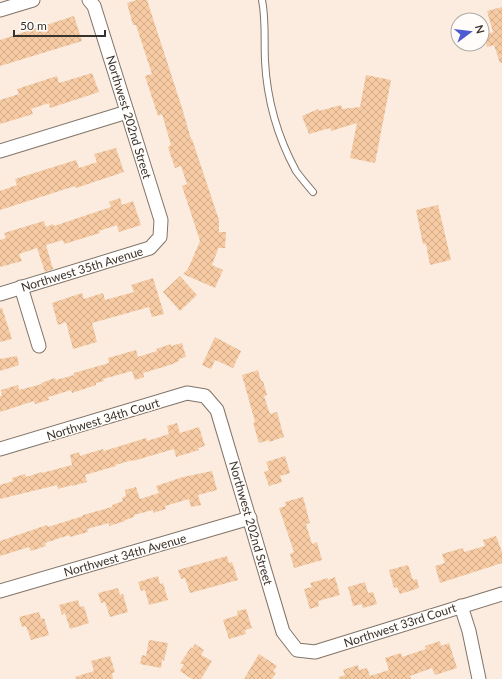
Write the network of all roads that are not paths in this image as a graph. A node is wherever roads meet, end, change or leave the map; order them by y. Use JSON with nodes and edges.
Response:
{"nodes":[{"id":1,"x":33,"y":0,"type":"edge"},
{"id":2,"x":89,"y":0,"type":"edge"},
{"id":3,"x":262,"y":0,"type":"edge"},
{"id":4,"x":0,"y":10,"type":"edge"},
{"id":5,"x":127,"y":112,"type":"junction"},
{"id":6,"x":0,"y":151,"type":"edge"},
{"id":7,"x":313,"y":192,"type":"dead end"},
{"id":8,"x":160,"y":237,"type":"joint"},
{"id":9,"x":21,"y":287,"type":"junction"},
{"id":10,"x":0,"y":294,"type":"edge"},
{"id":11,"x":39,"y":346,"type":"dead end"},
{"id":12,"x":205,"y":396,"type":"joint"},
{"id":13,"x":0,"y":449,"type":"edge"},
{"id":14,"x":250,"y":518,"type":"junction"},
{"id":15,"x":0,"y":592,"type":"edge"},
{"id":16,"x":502,"y":594,"type":"edge"},
{"id":17,"x":462,"y":606,"type":"junction"},
{"id":18,"x":298,"y":650,"type":"joint"},
{"id":19,"x":479,"y":679,"type":"edge"}],
"edges":[{"from":1,"to":4,"type":"street"},
{"from":2,"to":5,"type":"street","name":"Northwest 202nd Street"},
{"from":3,"to":7,"type":"lane"},
{"from":5,"to":6,"type":"street"},
{"from":5,"to":8,"type":"street","name":"Northwest 202nd Street"},
{"from":8,"to":9,"type":"street","name":"Northwest 35th Avenue"},
{"from":9,"to":10,"type":"street","name":"Northwest 35th Avenue"},
{"from":9,"to":11,"type":"street"},
{"from":12,"to":13,"type":"street","name":"Northwest 34th Court"},
{"from":12,"to":14,"type":"street","name":"Northwest 202nd Street"},
{"from":14,"to":15,"type":"street","name":"Northwest 34th Avenue"},
{"from":14,"to":18,"type":"street","name":"Northwest 202nd Street"},
{"from":16,"to":17,"type":"street","name":"Northwest 33rd Court"},
{"from":17,"to":18,"type":"street","name":"Northwest 33rd Court"},
{"from":17,"to":19,"type":"street"}]}
